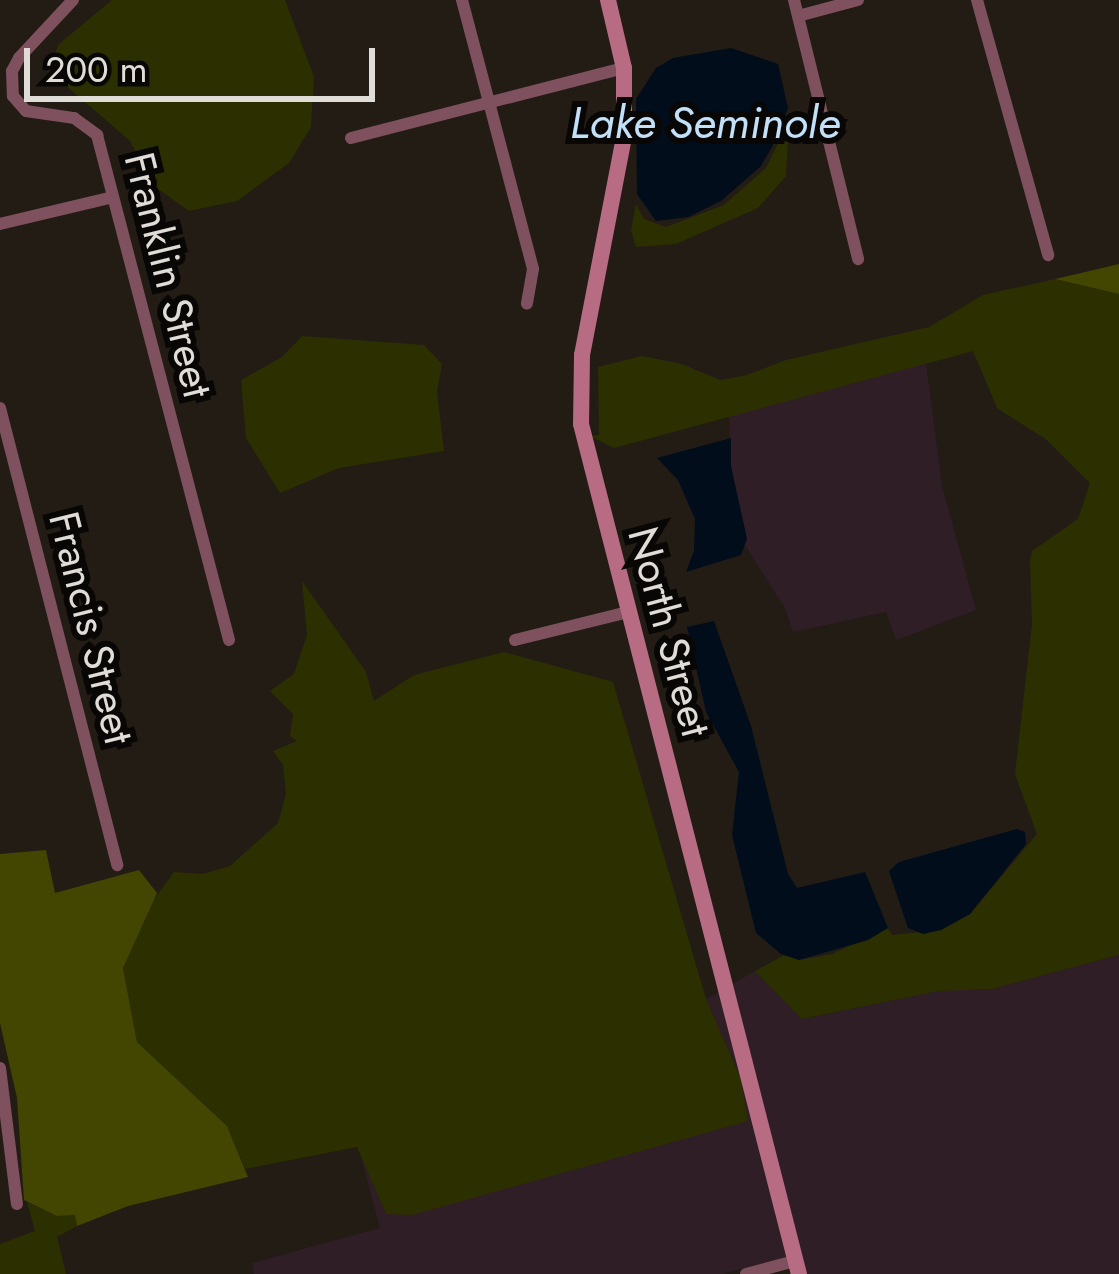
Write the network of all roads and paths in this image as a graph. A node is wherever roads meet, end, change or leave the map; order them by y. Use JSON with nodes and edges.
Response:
{"nodes":[{"id":1,"x":462,"y":0,"type":"edge"},
{"id":2,"x":608,"y":0,"type":"edge"},
{"id":3,"x":794,"y":0,"type":"edge"},
{"id":4,"x":858,"y":0,"type":"edge"},
{"id":5,"x":977,"y":0,"type":"edge"},
{"id":6,"x":67,"y":3,"type":"edge"},
{"id":7,"x":798,"y":16,"type":"junction"},
{"id":8,"x":624,"y":68,"type":"junction"},
{"id":9,"x":489,"y":104,"type":"junction"},
{"id":10,"x":351,"y":138,"type":"dead end"},
{"id":11,"x":113,"y":197,"type":"junction"},
{"id":12,"x":0,"y":224,"type":"edge"},
{"id":13,"x":1048,"y":255,"type":"dead end"},
{"id":14,"x":859,"y":259,"type":"dead end"},
{"id":15,"x":526,"y":303,"type":"dead end"},
{"id":16,"x":0,"y":408,"type":"edge"},
{"id":17,"x":628,"y":612,"type":"junction"},
{"id":18,"x":229,"y":640,"type":"dead end"},
{"id":19,"x":515,"y":640,"type":"dead end"},
{"id":20,"x":117,"y":865,"type":"dead end"},
{"id":21,"x":0,"y":1067,"type":"edge"},
{"id":22,"x":17,"y":1204,"type":"dead end"},
{"id":23,"x":797,"y":1268,"type":"edge"},
{"id":24,"x":746,"y":1274,"type":"edge"}],
"edges":[{"from":1,"to":9,"type":"street"},
{"from":2,"to":8,"type":"street","name":"North Street"},
{"from":3,"to":7,"type":"street"},
{"from":4,"to":7,"type":"street"},
{"from":5,"to":13,"type":"street"},
{"from":6,"to":11,"type":"street","name":"Franklin Street"},
{"from":7,"to":14,"type":"street"},
{"from":8,"to":9,"type":"street"},
{"from":8,"to":17,"type":"street","name":"North Street"},
{"from":9,"to":10,"type":"street"},
{"from":9,"to":15,"type":"street"},
{"from":11,"to":12,"type":"street"},
{"from":11,"to":18,"type":"street","name":"Franklin Street"},
{"from":16,"to":20,"type":"street","name":"Francis Street"},
{"from":17,"to":19,"type":"street"},
{"from":17,"to":23,"type":"street","name":"North Street"},
{"from":21,"to":22,"type":"street"},
{"from":23,"to":24,"type":"street"}]}
